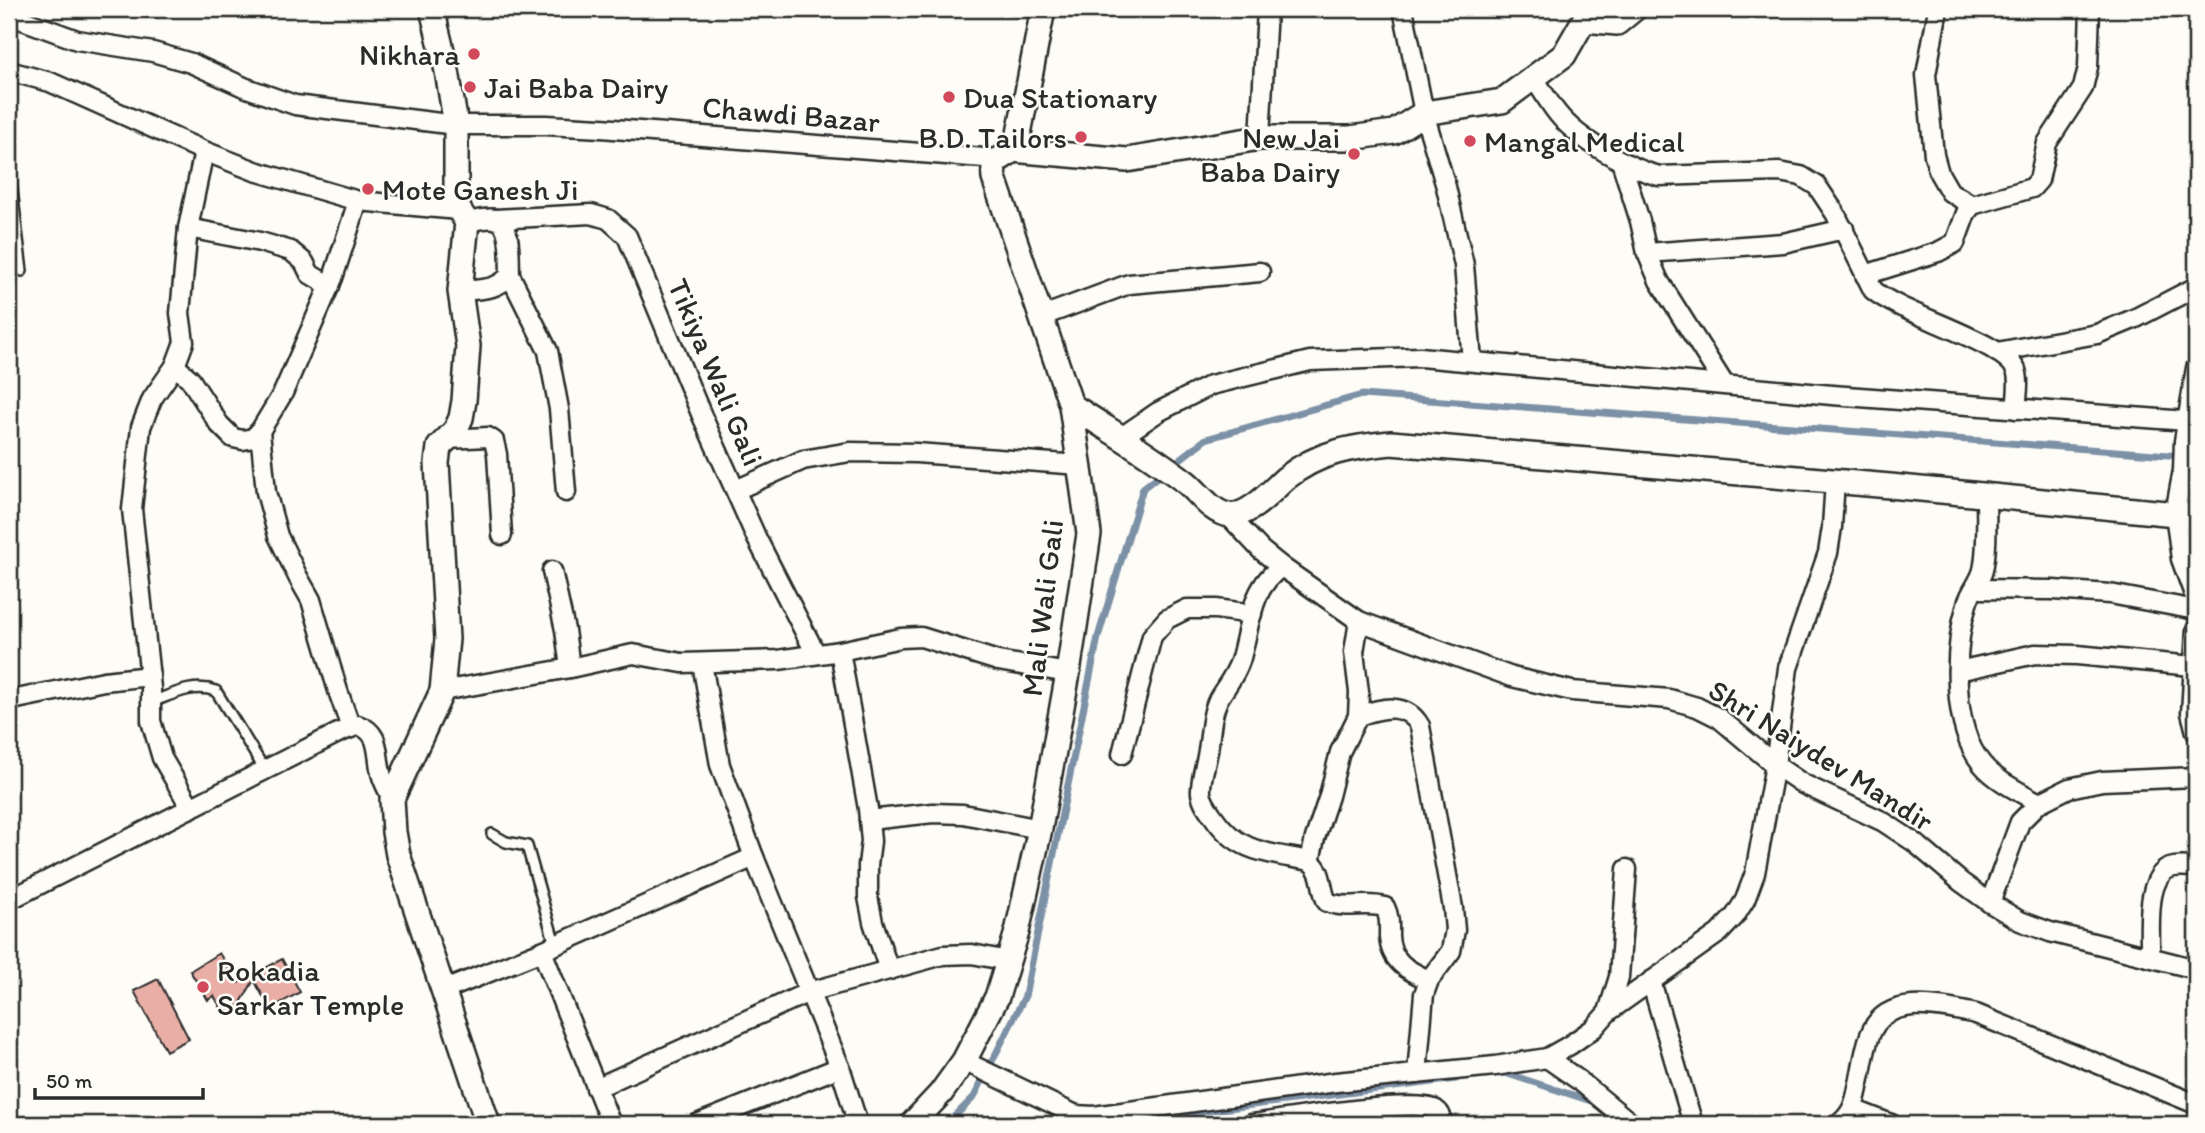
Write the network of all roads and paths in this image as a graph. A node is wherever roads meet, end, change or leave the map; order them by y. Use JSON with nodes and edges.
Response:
{"nodes":[{"id":1,"x":1043,"y":9,"type":"edge"},
{"id":2,"x":1267,"y":9,"type":"edge"},
{"id":3,"x":1403,"y":9,"type":"edge"},
{"id":4,"x":1634,"y":9,"type":"edge"},
{"id":5,"x":1938,"y":9,"type":"edge"},
{"id":6,"x":2090,"y":9,"type":"edge"},
{"id":7,"x":435,"y":10,"type":"edge"},
{"id":8,"x":9,"y":15,"type":"edge"},
{"id":9,"x":10,"y":73,"type":"edge"},
{"id":10,"x":1534,"y":78,"type":"junction"},
{"id":11,"x":1424,"y":113,"type":"junction"},
{"id":12,"x":456,"y":125,"type":"junction"},
{"id":13,"x":1260,"y":138,"type":"junction"},
{"id":14,"x":204,"y":151,"type":"junction"},
{"id":15,"x":1004,"y":155,"type":"junction"},
{"id":16,"x":1621,"y":161,"type":"junction"},
{"id":17,"x":9,"y":166,"type":"edge"},
{"id":18,"x":358,"y":201,"type":"junction"},
{"id":19,"x":1972,"y":205,"type":"junction"},
{"id":20,"x":463,"y":216,"type":"junction"},
{"id":21,"x":495,"y":219,"type":"junction"},
{"id":22,"x":188,"y":228,"type":"junction"},
{"id":23,"x":1844,"y":229,"type":"junction"},
{"id":24,"x":1647,"y":253,"type":"junction"},
{"id":25,"x":22,"y":271,"type":"dead end"},
{"id":26,"x":1260,"y":272,"type":"dead end"},
{"id":27,"x":510,"y":275,"type":"junction"},
{"id":28,"x":1865,"y":275,"type":"junction"},
{"id":29,"x":330,"y":286,"type":"junction"},
{"id":30,"x":2196,"y":286,"type":"edge"},
{"id":31,"x":460,"y":290,"type":"junction"},
{"id":32,"x":1041,"y":317,"type":"junction"},
{"id":33,"x":1997,"y":352,"type":"junction"},
{"id":34,"x":1472,"y":361,"type":"junction"},
{"id":35,"x":175,"y":366,"type":"junction"},
{"id":36,"x":2196,"y":368,"type":"edge"},
{"id":37,"x":1724,"y":384,"type":"junction"},
{"id":38,"x":2195,"y":387,"type":"edge"},
{"id":39,"x":1071,"y":405,"type":"junction"},
{"id":40,"x":2016,"y":409,"type":"junction"},
{"id":41,"x":2187,"y":421,"type":"junction"},
{"id":42,"x":260,"y":431,"type":"junction"},
{"id":43,"x":447,"y":439,"type":"junction"},
{"id":44,"x":1130,"y":443,"type":"junction"},
{"id":45,"x":1080,"y":465,"type":"junction"},
{"id":46,"x":1835,"y":481,"type":"junction"},
{"id":47,"x":736,"y":490,"type":"junction"},
{"id":48,"x":566,"y":492,"type":"dead end"},
{"id":49,"x":1986,"y":495,"type":"junction"},
{"id":50,"x":2186,"y":514,"type":"edge"},
{"id":51,"x":1228,"y":515,"type":"junction"},
{"id":52,"x":502,"y":535,"type":"dead end"},
{"id":53,"x":1282,"y":567,"type":"junction"},
{"id":54,"x":552,"y":571,"type":"dead end"},
{"id":55,"x":1975,"y":589,"type":"junction"},
{"id":56,"x":2196,"y":600,"type":"edge"},
{"id":57,"x":2196,"y":610,"type":"edge"},
{"id":58,"x":1252,"y":614,"type":"junction"},
{"id":59,"x":1359,"y":621,"type":"junction"},
{"id":60,"x":2196,"y":630,"type":"edge"},
{"id":61,"x":840,"y":651,"type":"junction"},
{"id":62,"x":816,"y":654,"type":"junction"},
{"id":63,"x":702,"y":663,"type":"junction"},
{"id":64,"x":2193,"y":666,"type":"junction"},
{"id":65,"x":570,"y":668,"type":"junction"},
{"id":66,"x":1958,"y":671,"type":"junction"},
{"id":67,"x":1068,"y":673,"type":"junction"},
{"id":68,"x":150,"y":676,"type":"junction"},
{"id":69,"x":442,"y":691,"type":"junction"},
{"id":70,"x":12,"y":700,"type":"dead end"},
{"id":71,"x":152,"y":702,"type":"junction"},
{"id":72,"x":1358,"y":716,"type":"junction"},
{"id":73,"x":351,"y":728,"type":"junction"},
{"id":74,"x":2196,"y":732,"type":"edge"},
{"id":75,"x":1122,"y":754,"type":"dead end"},
{"id":76,"x":1775,"y":765,"type":"junction"},
{"id":77,"x":265,"y":770,"type":"junction"},
{"id":78,"x":2196,"y":777,"type":"edge"},
{"id":79,"x":392,"y":799,"type":"junction"},
{"id":80,"x":2039,"y":803,"type":"junction"},
{"id":81,"x":191,"y":808,"type":"junction"},
{"id":82,"x":869,"y":820,"type":"junction"},
{"id":83,"x":1040,"y":829,"type":"junction"},
{"id":84,"x":492,"y":834,"type":"dead end"},
{"id":85,"x":754,"y":857,"type":"junction"},
{"id":86,"x":1310,"y":861,"type":"junction"},
{"id":87,"x":2196,"y":867,"type":"edge"},
{"id":88,"x":1627,"y":869,"type":"dead end"},
{"id":89,"x":9,"y":900,"type":"edge"},
{"id":90,"x":1990,"y":903,"type":"junction"},
{"id":91,"x":549,"y":948,"type":"junction"},
{"id":92,"x":2150,"y":957,"type":"junction"},
{"id":93,"x":1008,"y":961,"type":"junction"},
{"id":94,"x":2196,"y":969,"type":"edge"},
{"id":95,"x":890,"y":970,"type":"junction"},
{"id":96,"x":1429,"y":980,"type":"junction"},
{"id":97,"x":1651,"y":981,"type":"junction"},
{"id":98,"x":442,"y":990,"type":"junction"},
{"id":99,"x":809,"y":992,"type":"junction"},
{"id":100,"x":1608,"y":1012,"type":"junction"},
{"id":101,"x":1547,"y":1058,"type":"junction"},
{"id":102,"x":972,"y":1065,"type":"junction"},
{"id":103,"x":840,"y":1068,"type":"junction"},
{"id":104,"x":1417,"y":1074,"type":"junction"},
{"id":105,"x":1336,"y":1082,"type":"junction"},
{"id":106,"x":596,"y":1088,"type":"junction"},
{"id":107,"x":2196,"y":1104,"type":"edge"},
{"id":108,"x":1853,"y":1109,"type":"junction"},
{"id":109,"x":1344,"y":1111,"type":"junction"},
{"id":110,"x":1387,"y":1116,"type":"edge"},
{"id":111,"x":1082,"y":1119,"type":"edge"},
{"id":112,"x":488,"y":1124,"type":"edge"},
{"id":113,"x":611,"y":1124,"type":"edge"},
{"id":114,"x":697,"y":1124,"type":"edge"},
{"id":115,"x":859,"y":1124,"type":"edge"},
{"id":116,"x":912,"y":1124,"type":"edge"},
{"id":117,"x":1252,"y":1124,"type":"edge"},
{"id":118,"x":1442,"y":1124,"type":"edge"},
{"id":119,"x":1632,"y":1124,"type":"edge"},
{"id":120,"x":1693,"y":1124,"type":"edge"},
{"id":121,"x":1839,"y":1124,"type":"edge"},
{"id":122,"x":1891,"y":1124,"type":"edge"}],
"edges":[{"from":1,"to":15,"type":"street","name":"Mali Wali Gali"},
{"from":2,"to":13,"type":"street"},
{"from":3,"to":11,"type":"street"},
{"from":4,"to":10,"type":"street"},
{"from":5,"to":19,"type":"street"},
{"from":6,"to":19,"type":"street"},
{"from":7,"to":12,"type":"street"},
{"from":8,"to":12,"type":"street","name":"Chawdi Bazar"},
{"from":9,"to":14,"type":"street","name":"Tikiya Wali Gali"},
{"from":10,"to":11,"type":"street"},
{"from":10,"to":16,"type":"street"},
{"from":11,"to":13,"type":"street"},
{"from":11,"to":34,"type":"street"},
{"from":12,"to":15,"type":"street","name":"Chawdi Bazar"},
{"from":12,"to":20,"type":"street"},
{"from":13,"to":15,"type":"street"},
{"from":14,"to":18,"type":"street","name":"Tikiya Wali Gali"},
{"from":14,"to":22,"type":"street"},
{"from":15,"to":32,"type":"street","name":"Mali Wali Gali"},
{"from":16,"to":23,"type":"street"},
{"from":16,"to":24,"type":"street"},
{"from":17,"to":25,"type":"lane"},
{"from":18,"to":20,"type":"street","name":"Tikiya Wali Gali"},
{"from":18,"to":29,"type":"street"},
{"from":19,"to":28,"type":"street"},
{"from":20,"to":21,"type":"street","name":"Tikiya Wali Gali"},
{"from":20,"to":31,"type":"street"},
{"from":21,"to":27,"type":"street"},
{"from":21,"to":47,"type":"street","name":"Tikiya Wali Gali"},
{"from":22,"to":29,"type":"street"},
{"from":22,"to":35,"type":"street"},
{"from":23,"to":24,"type":"street"},
{"from":23,"to":28,"type":"street"},
{"from":24,"to":37,"type":"street"},
{"from":26,"to":32,"type":"street"},
{"from":27,"to":31,"type":"street"},
{"from":27,"to":48,"type":"street"},
{"from":28,"to":33,"type":"street"},
{"from":29,"to":42,"type":"street"},
{"from":30,"to":33,"type":"street"},
{"from":31,"to":43,"type":"street"},
{"from":32,"to":39,"type":"street","name":"Mali Wali Gali"},
{"from":33,"to":40,"type":"street"},
{"from":34,"to":37,"type":"street"},
{"from":34,"to":44,"type":"street"},
{"from":35,"to":42,"type":"street"},
{"from":35,"to":68,"type":"street"},
{"from":36,"to":38,"type":"street"},
{"from":37,"to":40,"type":"street"},
{"from":38,"to":41,"type":"street"},
{"from":39,"to":44,"type":"street"},
{"from":39,"to":45,"type":"street","name":"Mali Wali Gali"},
{"from":40,"to":41,"type":"street"},
{"from":41,"to":50,"type":"street"},
{"from":42,"to":73,"type":"street"},
{"from":43,"to":52,"type":"street"},
{"from":43,"to":69,"type":"street"},
{"from":44,"to":51,"type":"street"},
{"from":45,"to":47,"type":"street"},
{"from":45,"to":67,"type":"street","name":"Mali Wali Gali"},
{"from":46,"to":49,"type":"street"},
{"from":46,"to":51,"type":"street"},
{"from":46,"to":76,"type":"street"},
{"from":47,"to":62,"type":"street","name":"Tikiya Wali Gali"},
{"from":49,"to":50,"type":"street"},
{"from":49,"to":55,"type":"street"},
{"from":50,"to":56,"type":"street"},
{"from":51,"to":53,"type":"street","name":"Shri Naiydev Mandir"},
{"from":53,"to":58,"type":"street"},
{"from":53,"to":59,"type":"street","name":"Shri Naiydev Mandir"},
{"from":54,"to":65,"type":"street"},
{"from":55,"to":57,"type":"street"},
{"from":55,"to":66,"type":"street"},
{"from":58,"to":75,"type":"street"},
{"from":58,"to":86,"type":"street"},
{"from":59,"to":72,"type":"street"},
{"from":59,"to":76,"type":"street","name":"Shri Naiydev Mandir"},
{"from":60,"to":64,"type":"street"},
{"from":61,"to":62,"type":"street"},
{"from":61,"to":67,"type":"street"},
{"from":61,"to":82,"type":"street"},
{"from":62,"to":63,"type":"street"},
{"from":63,"to":65,"type":"street"},
{"from":63,"to":85,"type":"street"},
{"from":64,"to":66,"type":"street"},
{"from":64,"to":74,"type":"street"},
{"from":65,"to":69,"type":"street"},
{"from":66,"to":80,"type":"street"},
{"from":67,"to":83,"type":"street","name":"Mali Wali Gali"},
{"from":68,"to":70,"type":"street"},
{"from":68,"to":71,"type":"street"},
{"from":69,"to":79,"type":"street"},
{"from":71,"to":77,"type":"lane"},
{"from":71,"to":81,"type":"street"},
{"from":72,"to":86,"type":"street"},
{"from":72,"to":96,"type":"street"},
{"from":73,"to":77,"type":"street"},
{"from":73,"to":79,"type":"street"},
{"from":76,"to":90,"type":"street","name":"Shri Naiydev Mandir"},
{"from":76,"to":97,"type":"street"},
{"from":77,"to":81,"type":"street"},
{"from":78,"to":80,"type":"street"},
{"from":79,"to":98,"type":"street"},
{"from":80,"to":90,"type":"street"},
{"from":81,"to":89,"type":"street"},
{"from":82,"to":83,"type":"street"},
{"from":82,"to":95,"type":"street"},
{"from":83,"to":93,"type":"street","name":"Mali Wali Gali"},
{"from":84,"to":91,"type":"lane"},
{"from":85,"to":91,"type":"street"},
{"from":85,"to":99,"type":"street"},
{"from":86,"to":96,"type":"street"},
{"from":87,"to":92,"type":"street"},
{"from":88,"to":100,"type":"street"},
{"from":90,"to":92,"type":"street","name":"Shri Naiydev Mandir"},
{"from":91,"to":98,"type":"street"},
{"from":91,"to":106,"type":"street"},
{"from":92,"to":94,"type":"street","name":"Shri Naiydev Mandir"},
{"from":93,"to":95,"type":"street"},
{"from":93,"to":102,"type":"street","name":"Mali Wali Gali"},
{"from":95,"to":99,"type":"street"},
{"from":96,"to":104,"type":"street"},
{"from":97,"to":100,"type":"street"},
{"from":97,"to":120,"type":"street"},
{"from":98,"to":112,"type":"street"},
{"from":99,"to":103,"type":"street"},
{"from":99,"to":106,"type":"street"},
{"from":100,"to":101,"type":"street"},
{"from":101,"to":104,"type":"street"},
{"from":101,"to":119,"type":"street"},
{"from":102,"to":111,"type":"street"},
{"from":102,"to":116,"type":"street","name":"Mali Wali Gali"},
{"from":103,"to":114,"type":"street"},
{"from":103,"to":115,"type":"street"},
{"from":104,"to":105,"type":"street"},
{"from":105,"to":109,"type":"street"},
{"from":105,"to":111,"type":"street"},
{"from":106,"to":113,"type":"street"},
{"from":107,"to":108,"type":"street"},
{"from":108,"to":121,"type":"street"},
{"from":108,"to":122,"type":"street"},
{"from":109,"to":110,"type":"street"},
{"from":109,"to":117,"type":"street"},
{"from":110,"to":118,"type":"street"}]}
